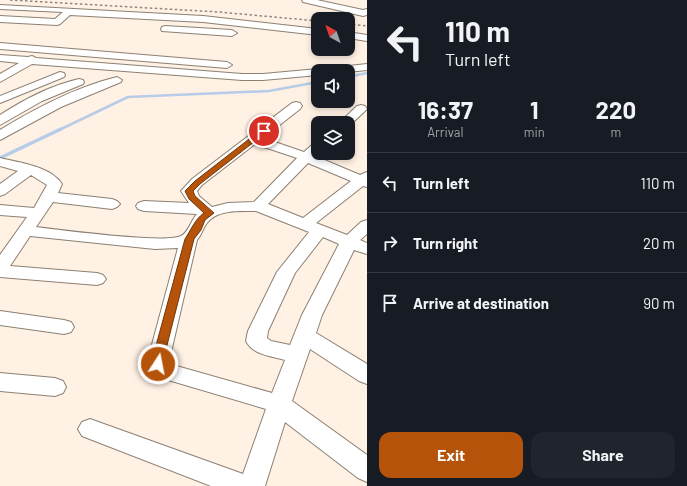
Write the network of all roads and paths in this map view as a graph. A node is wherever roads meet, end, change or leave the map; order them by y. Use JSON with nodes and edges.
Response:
{"nodes":[{"id":1,"x":306,"y":0,"type":"edge"},
{"id":2,"x":345,"y":0,"type":"edge"},
{"id":3,"x":326,"y":2,"type":"edge"},
{"id":4,"x":0,"y":7,"type":"edge"},
{"id":5,"x":0,"y":13,"type":"edge"},
{"id":6,"x":366,"y":13,"type":"edge"},
{"id":7,"x":108,"y":15,"type":"junction"},
{"id":8,"x":64,"y":18,"type":"junction"},
{"id":9,"x":183,"y":18,"type":"junction"},
{"id":10,"x":0,"y":19,"type":"edge"},
{"id":11,"x":97,"y":25,"type":"dead end"},
{"id":12,"x":155,"y":28,"type":"dead end"},
{"id":13,"x":177,"y":29,"type":"junction"},
{"id":14,"x":311,"y":31,"type":"edge"},
{"id":15,"x":243,"y":34,"type":"dead end"},
{"id":16,"x":355,"y":36,"type":"edge"},
{"id":17,"x":281,"y":37,"type":"dead end"},
{"id":18,"x":367,"y":38,"type":"edge"},
{"id":19,"x":311,"y":40,"type":"edge"},
{"id":20,"x":355,"y":44,"type":"edge"},
{"id":21,"x":367,"y":45,"type":"edge"},
{"id":22,"x":0,"y":46,"type":"edge"},
{"id":23,"x":48,"y":49,"type":"junction"},
{"id":24,"x":67,"y":51,"type":"junction"},
{"id":25,"x":1,"y":59,"type":"edge"},
{"id":26,"x":161,"y":59,"type":"junction"},
{"id":27,"x":31,"y":60,"type":"junction"},
{"id":28,"x":54,"y":63,"type":"junction"},
{"id":29,"x":235,"y":65,"type":"dead end"},
{"id":30,"x":250,"y":66,"type":"dead end"},
{"id":31,"x":367,"y":67,"type":"edge"},
{"id":32,"x":355,"y":68,"type":"edge"},
{"id":33,"x":34,"y":71,"type":"dead end"},
{"id":34,"x":150,"y":71,"type":"junction"},
{"id":35,"x":311,"y":71,"type":"edge"},
{"id":36,"x":104,"y":73,"type":"dead end"},
{"id":37,"x":311,"y":73,"type":"edge"},
{"id":38,"x":60,"y":75,"type":"dead end"},
{"id":39,"x":0,"y":79,"type":"edge"},
{"id":40,"x":117,"y":80,"type":"dead end"},
{"id":41,"x":0,"y":84,"type":"edge"},
{"id":42,"x":0,"y":100,"type":"edge"},
{"id":43,"x":296,"y":106,"type":"dead end"},
{"id":44,"x":0,"y":109,"type":"edge"},
{"id":45,"x":361,"y":109,"type":"dead end"},
{"id":46,"x":13,"y":111,"type":"junction"},
{"id":47,"x":34,"y":115,"type":"junction"},
{"id":48,"x":353,"y":116,"type":"edge"},
{"id":49,"x":0,"y":121,"type":"edge"},
{"id":50,"x":0,"y":136,"type":"edge"},
{"id":51,"x":254,"y":139,"type":"junction"},
{"id":52,"x":311,"y":153,"type":"edge"},
{"id":53,"x":306,"y":157,"type":"junction"},
{"id":54,"x":0,"y":162,"type":"edge"},
{"id":55,"x":29,"y":170,"type":"junction"},
{"id":56,"x":365,"y":180,"type":"edge"},
{"id":57,"x":0,"y":191,"type":"edge"},
{"id":58,"x":50,"y":197,"type":"junction"},
{"id":59,"x":112,"y":204,"type":"dead end"},
{"id":60,"x":144,"y":206,"type":"dead end"},
{"id":61,"x":258,"y":206,"type":"junction"},
{"id":62,"x":0,"y":210,"type":"edge"},
{"id":63,"x":37,"y":213,"type":"junction"},
{"id":64,"x":209,"y":213,"type":"junction"},
{"id":65,"x":367,"y":225,"type":"edge"},
{"id":66,"x":312,"y":227,"type":"junction"},
{"id":67,"x":26,"y":231,"type":"junction"},
{"id":68,"x":189,"y":239,"type":"junction"},
{"id":69,"x":358,"y":245,"type":"edge"},
{"id":70,"x":7,"y":247,"type":"edge"},
{"id":71,"x":0,"y":268,"type":"edge"},
{"id":72,"x":0,"y":271,"type":"edge"},
{"id":73,"x":97,"y":279,"type":"dead end"},
{"id":74,"x":0,"y":318,"type":"edge"},
{"id":75,"x":64,"y":327,"type":"dead end"},
{"id":76,"x":304,"y":335,"type":"junction"},
{"id":77,"x":297,"y":355,"type":"junction"},
{"id":78,"x":367,"y":375,"type":"edge"},
{"id":79,"x":0,"y":382,"type":"edge"},
{"id":80,"x":55,"y":387,"type":"dead end"},
{"id":81,"x":279,"y":404,"type":"junction"},
{"id":82,"x":90,"y":429,"type":"dead end"},
{"id":83,"x":367,"y":470,"type":"edge"},
{"id":84,"x":242,"y":486,"type":"edge"},
{"id":85,"x":252,"y":486,"type":"edge"}],
"edges":[{"from":1,"to":3,"type":"street"},
{"from":2,"to":3,"type":"street"},
{"from":3,"to":6,"type":"street"},
{"from":4,"to":8,"type":"street"},
{"from":5,"to":8,"type":"street"},
{"from":7,"to":8,"type":"street"},
{"from":7,"to":9,"type":"street"},
{"from":7,"to":11,"type":"street"},
{"from":8,"to":10,"type":"street"},
{"from":9,"to":13,"type":"street"},
{"from":9,"to":14,"type":"street"},
{"from":12,"to":13,"type":"street"},
{"from":13,"to":15,"type":"street"},
{"from":16,"to":18,"type":"street"},
{"from":17,"to":19,"type":"street"},
{"from":20,"to":21,"type":"street"},
{"from":22,"to":23,"type":"street"},
{"from":23,"to":24,"type":"street"},
{"from":23,"to":27,"type":"street"},
{"from":24,"to":26,"type":"street"},
{"from":24,"to":28,"type":"street"},
{"from":25,"to":27,"type":"street"},
{"from":26,"to":29,"type":"street"},
{"from":26,"to":34,"type":"street"},
{"from":27,"to":28,"type":"street"},
{"from":27,"to":39,"type":"street"},
{"from":28,"to":34,"type":"street"},
{"from":30,"to":35,"type":"street"},
{"from":31,"to":32,"type":"street"},
{"from":33,"to":41,"type":"street"},
{"from":34,"to":37,"type":"street"},
{"from":36,"to":46,"type":"street"},
{"from":38,"to":42,"type":"street"},
{"from":40,"to":47,"type":"street"},
{"from":43,"to":51,"type":"street"},
{"from":44,"to":46,"type":"street"},
{"from":45,"to":48,"type":"street"},
{"from":46,"to":47,"type":"street"},
{"from":46,"to":49,"type":"street"},
{"from":47,"to":50,"type":"street"},
{"from":51,"to":53,"type":"street"},
{"from":51,"to":64,"type":"street"},
{"from":52,"to":53,"type":"street"},
{"from":53,"to":56,"type":"street"},
{"from":53,"to":61,"type":"street"},
{"from":54,"to":55,"type":"street"},
{"from":55,"to":57,"type":"street"},
{"from":55,"to":58,"type":"street"},
{"from":56,"to":66,"type":"street"},
{"from":58,"to":59,"type":"street"},
{"from":58,"to":63,"type":"street"},
{"from":60,"to":64,"type":"street"},
{"from":61,"to":64,"type":"street"},
{"from":61,"to":66,"type":"street"},
{"from":62,"to":63,"type":"street"},
{"from":63,"to":67,"type":"street"},
{"from":64,"to":68,"type":"street"},
{"from":65,"to":69,"type":"street"},
{"from":66,"to":69,"type":"street"},
{"from":66,"to":77,"type":"street"},
{"from":67,"to":68,"type":"street"},
{"from":67,"to":70,"type":"street"},
{"from":68,"to":81,"type":"street"},
{"from":69,"to":76,"type":"street"},
{"from":70,"to":71,"type":"street"},
{"from":72,"to":73,"type":"street"},
{"from":74,"to":75,"type":"street"},
{"from":76,"to":77,"type":"street"},
{"from":76,"to":78,"type":"street"},
{"from":77,"to":81,"type":"street"},
{"from":79,"to":80,"type":"street"},
{"from":81,"to":83,"type":"street"},
{"from":81,"to":85,"type":"street"},
{"from":82,"to":84,"type":"street"}]}
